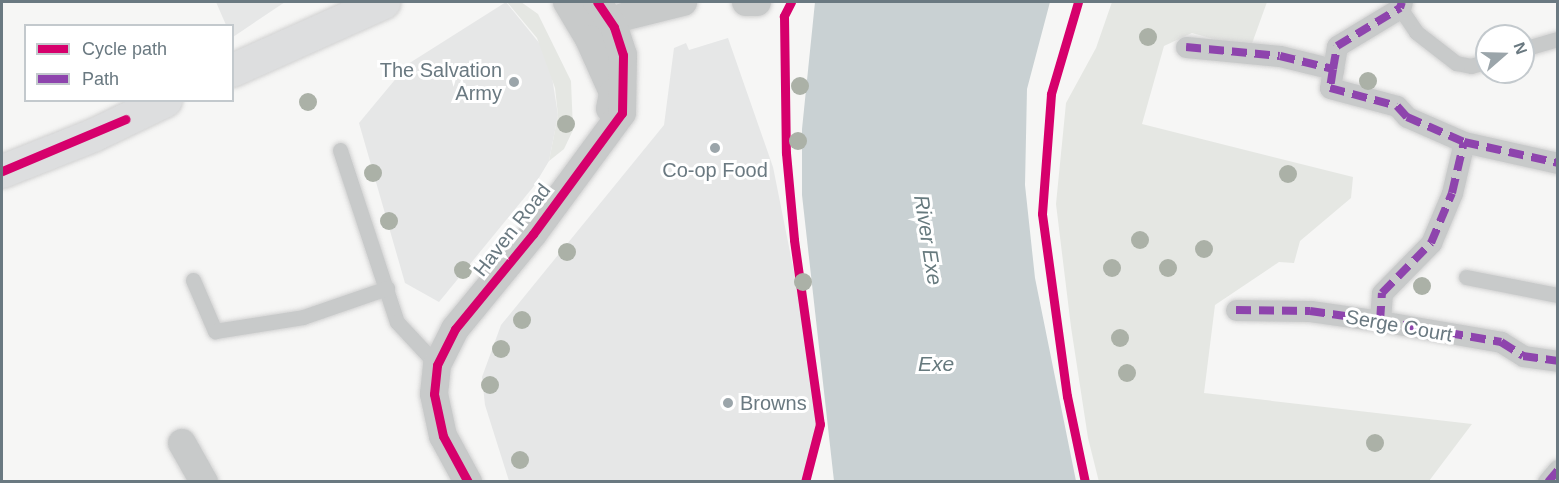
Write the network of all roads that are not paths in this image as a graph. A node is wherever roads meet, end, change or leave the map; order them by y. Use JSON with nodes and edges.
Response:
{"nodes":[{"id":1,"x":353,"y":2,"type":"edge"},
{"id":2,"x":382,"y":2,"type":"edge"},
{"id":3,"x":567,"y":2,"type":"edge"},
{"id":4,"x":597,"y":2,"type":"edge"},
{"id":5,"x":683,"y":2,"type":"edge"},
{"id":6,"x":746,"y":2,"type":"edge"},
{"id":7,"x":757,"y":2,"type":"edge"},
{"id":8,"x":1401,"y":5,"type":"edge"},
{"id":9,"x":619,"y":9,"type":"edge"},
{"id":10,"x":318,"y":32,"type":"junction"},
{"id":11,"x":1557,"y":39,"type":"edge"},
{"id":12,"x":1535,"y":46,"type":"edge"},
{"id":13,"x":1186,"y":47,"type":"dead end"},
{"id":14,"x":1475,"y":65,"type":"edge"},
{"id":15,"x":234,"y":69,"type":"edge"},
{"id":16,"x":1333,"y":69,"type":"junction"},
{"id":17,"x":161,"y":102,"type":"edge"},
{"id":18,"x":1464,"y":142,"type":"junction"},
{"id":19,"x":603,"y":144,"type":"junction"},
{"id":20,"x":340,"y":150,"type":"dead end"},
{"id":21,"x":1557,"y":163,"type":"edge"},
{"id":22,"x":2,"y":171,"type":"edge"},
{"id":23,"x":1466,"y":277,"type":"dead end"},
{"id":24,"x":193,"y":280,"type":"dead end"},
{"id":25,"x":387,"y":288,"type":"junction"},
{"id":26,"x":1557,"y":295,"type":"edge"},
{"id":27,"x":1236,"y":310,"type":"dead end"},
{"id":28,"x":1380,"y":321,"type":"junction"},
{"id":29,"x":1557,"y":361,"type":"edge"},
{"id":30,"x":437,"y":365,"type":"junction"},
{"id":31,"x":182,"y":443,"type":"dead end"},
{"id":32,"x":1557,"y":470,"type":"edge"},
{"id":33,"x":204,"y":482,"type":"edge"},
{"id":34,"x":468,"y":482,"type":"edge"},
{"id":35,"x":1548,"y":482,"type":"edge"}],
"edges":[{"from":1,"to":10,"type":"highway"},
{"from":2,"to":10,"type":"highway"},
{"from":3,"to":19,"type":"street","name":"Haven Road"},
{"from":4,"to":19,"type":"street","name":"Haven Road"},
{"from":5,"to":9,"type":"street"},
{"from":6,"to":7,"type":"street"},
{"from":8,"to":14,"type":"lane"},
{"from":8,"to":16,"type":"street"},
{"from":9,"to":19,"type":"street","name":"Haven Road"},
{"from":10,"to":15,"type":"highway"},
{"from":11,"to":12,"type":"lane"},
{"from":13,"to":16,"type":"street"},
{"from":16,"to":18,"type":"street"},
{"from":17,"to":22,"type":"highway"},
{"from":18,"to":21,"type":"street"},
{"from":18,"to":28,"type":"street"},
{"from":19,"to":30,"type":"street","name":"Haven Road"},
{"from":20,"to":25,"type":"lane"},
{"from":23,"to":26,"type":"lane"},
{"from":24,"to":25,"type":"lane"},
{"from":25,"to":30,"type":"lane"},
{"from":27,"to":28,"type":"street","name":"Serge Court"},
{"from":28,"to":29,"type":"street","name":"Serge Court"},
{"from":30,"to":34,"type":"street","name":"Haven Road"},
{"from":31,"to":33,"type":"street"},
{"from":32,"to":35,"type":"street"}]}
